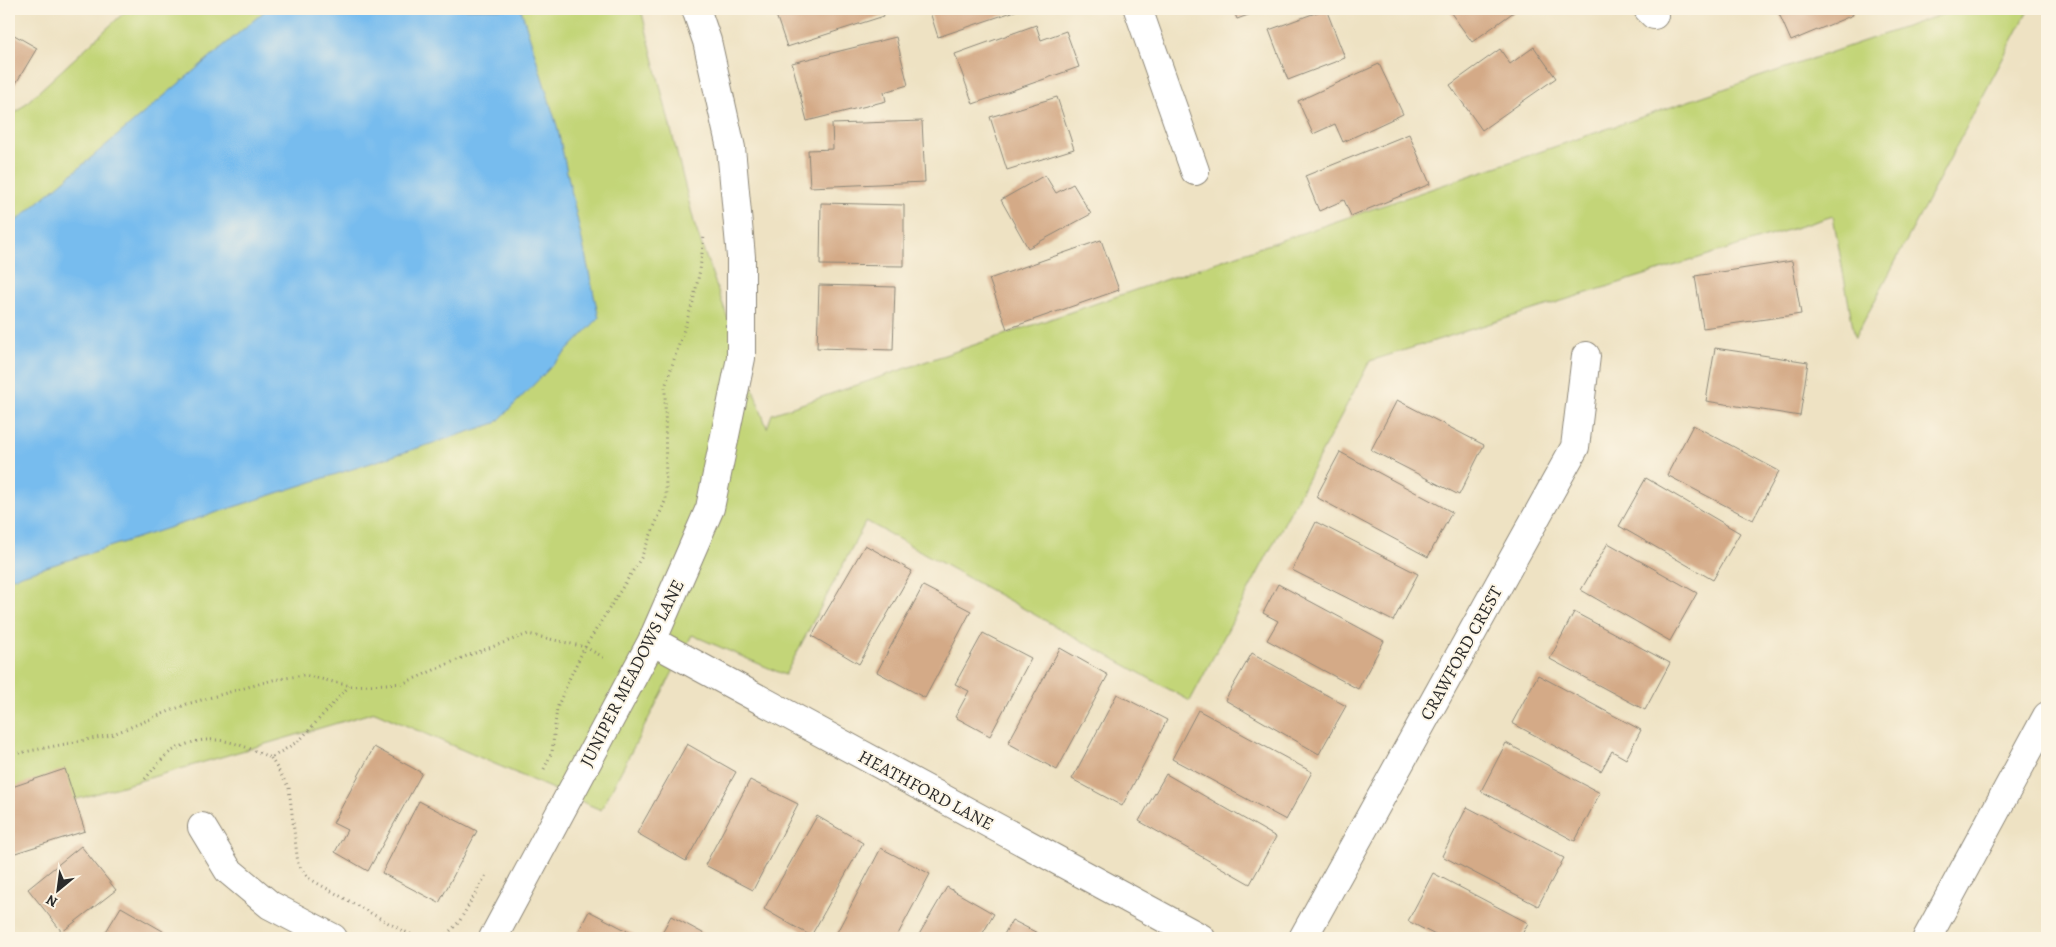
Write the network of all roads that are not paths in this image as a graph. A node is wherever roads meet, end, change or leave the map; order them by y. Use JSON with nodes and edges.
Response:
{"nodes":[{"id":1,"x":696,"y":9,"type":"edge"},
{"id":2,"x":1138,"y":9,"type":"edge"},
{"id":3,"x":1196,"y":171,"type":"dead end"},
{"id":4,"x":1586,"y":356,"type":"dead end"},
{"id":5,"x":652,"y":641,"type":"junction"},
{"id":6,"x":2047,"y":716,"type":"edge"},
{"id":7,"x":202,"y":827,"type":"dead end"},
{"id":8,"x":333,"y":938,"type":"edge"},
{"id":9,"x":493,"y":938,"type":"edge"},
{"id":10,"x":1200,"y":938,"type":"edge"},
{"id":11,"x":1304,"y":938,"type":"edge"},
{"id":12,"x":1927,"y":938,"type":"edge"}],
"edges":[{"from":1,"to":5,"type":"street","name":"JUNIPER MEADOWS LANE"},
{"from":2,"to":3,"type":"street"},
{"from":4,"to":11,"type":"street","name":"CRAWFORD CREST"},
{"from":5,"to":9,"type":"street","name":"JUNIPER MEADOWS LANE"},
{"from":5,"to":10,"type":"street","name":"HEATHFORD LANE"},
{"from":6,"to":12,"type":"street"},
{"from":7,"to":8,"type":"street"}]}
